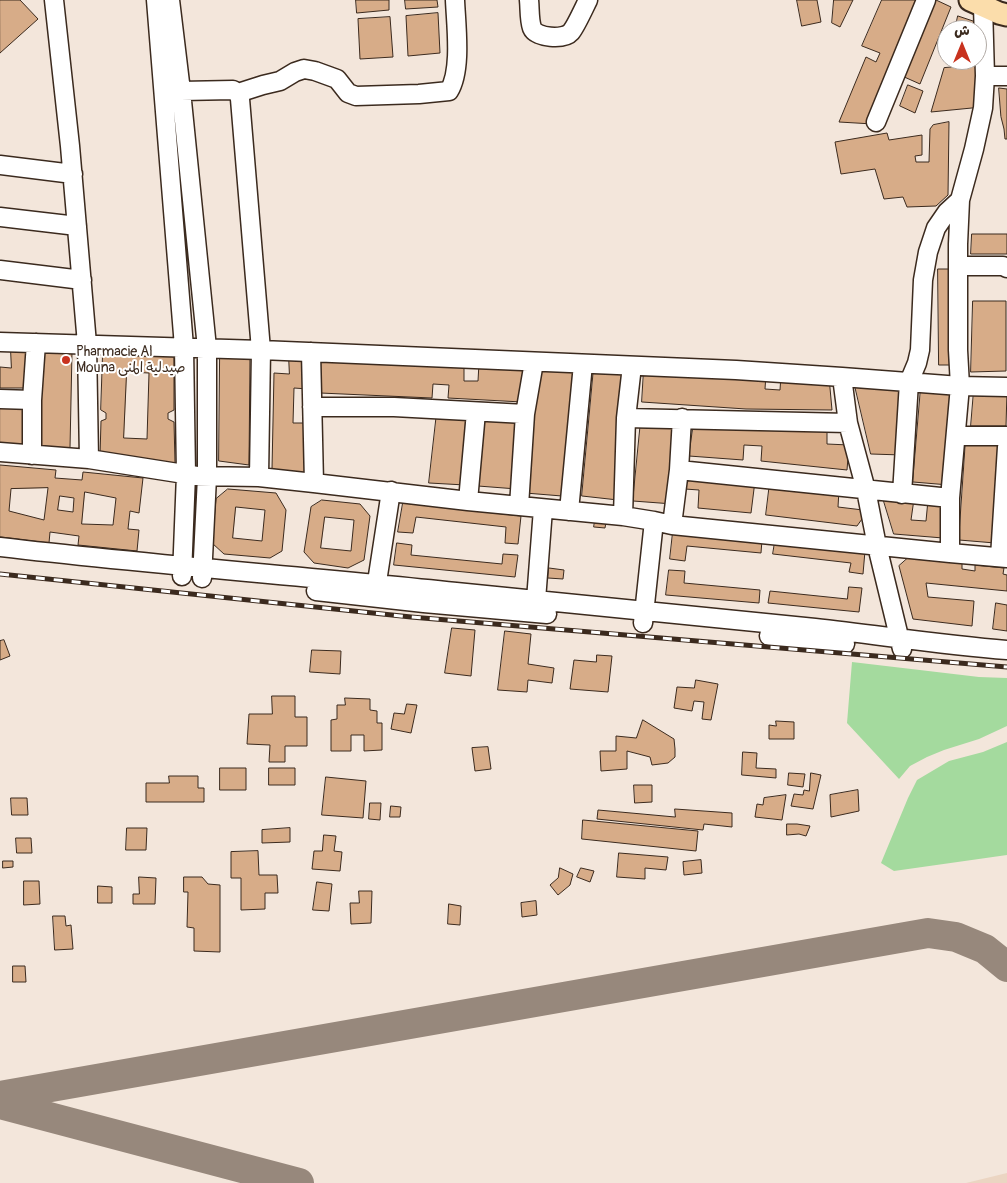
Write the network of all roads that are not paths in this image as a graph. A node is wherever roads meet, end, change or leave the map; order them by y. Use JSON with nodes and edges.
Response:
{"nodes":[{"id":1,"x":54,"y":0,"type":"edge"},
{"id":2,"x":156,"y":0,"type":"edge"},
{"id":3,"x":170,"y":0,"type":"edge"},
{"id":4,"x":454,"y":0,"type":"edge"},
{"id":5,"x":529,"y":0,"type":"edge"},
{"id":6,"x":588,"y":0,"type":"edge"},
{"id":7,"x":926,"y":0,"type":"edge"},
{"id":8,"x":976,"y":3,"type":"edge"},
{"id":9,"x":1007,"y":15,"type":"edge"},
{"id":10,"x":985,"y":76,"type":"junction"},
{"id":11,"x":1007,"y":76,"type":"edge"},
{"id":12,"x":181,"y":91,"type":"junction"},
{"id":13,"x":238,"y":93,"type":"junction"},
{"id":14,"x":876,"y":122,"type":"dead end"},
{"id":15,"x":0,"y":165,"type":"edge"},
{"id":16,"x":73,"y":174,"type":"junction"},
{"id":17,"x":960,"y":200,"type":"junction"},
{"id":18,"x":0,"y":217,"type":"edge"},
{"id":19,"x":77,"y":226,"type":"junction"},
{"id":20,"x":958,"y":266,"type":"junction"},
{"id":21,"x":1007,"y":268,"type":"edge"},
{"id":22,"x":0,"y":270,"type":"edge"},
{"id":23,"x":82,"y":280,"type":"junction"},
{"id":24,"x":0,"y":342,"type":"edge"},
{"id":25,"x":36,"y":342,"type":"junction"},
{"id":26,"x":87,"y":344,"type":"junction"},
{"id":27,"x":184,"y":347,"type":"junction"},
{"id":28,"x":207,"y":348,"type":"junction"},
{"id":29,"x":261,"y":350,"type":"junction"},
{"id":30,"x":311,"y":352,"type":"junction"},
{"id":31,"x":534,"y":362,"type":"junction"},
{"id":32,"x":583,"y":364,"type":"junction"},
{"id":33,"x":632,"y":366,"type":"junction"},
{"id":34,"x":842,"y":376,"type":"junction"},
{"id":35,"x":909,"y":382,"type":"junction"},
{"id":36,"x":960,"y":386,"type":"junction"},
{"id":37,"x":1007,"y":387,"type":"edge"},
{"id":38,"x":0,"y":399,"type":"edge"},
{"id":39,"x":32,"y":400,"type":"junction"},
{"id":40,"x":312,"y":407,"type":"junction"},
{"id":41,"x":476,"y":412,"type":"junction"},
{"id":42,"x":525,"y":414,"type":"junction"},
{"id":43,"x":626,"y":418,"type":"junction"},
{"id":44,"x":682,"y":418,"type":"junction"},
{"id":45,"x":848,"y":423,"type":"junction"},
{"id":46,"x":956,"y":436,"type":"junction"},
{"id":47,"x":1007,"y":436,"type":"edge"},
{"id":48,"x":1007,"y":447,"type":"edge"},
{"id":49,"x":0,"y":452,"type":"edge"},
{"id":50,"x":32,"y":455,"type":"junction"},
{"id":51,"x":89,"y":459,"type":"junction"},
{"id":52,"x":679,"y":470,"type":"junction"},
{"id":53,"x":186,"y":474,"type":"junction"},
{"id":54,"x":207,"y":477,"type":"junction"},
{"id":55,"x":259,"y":477,"type":"junction"},
{"id":56,"x":314,"y":483,"type":"junction"},
{"id":57,"x":866,"y":490,"type":"junction"},
{"id":58,"x":391,"y":491,"type":"junction"},
{"id":59,"x":902,"y":494,"type":"junction"},
{"id":60,"x":950,"y":498,"type":"junction"},
{"id":61,"x":468,"y":501,"type":"junction"},
{"id":62,"x":519,"y":506,"type":"junction"},
{"id":63,"x":543,"y":509,"type":"junction"},
{"id":64,"x":569,"y":511,"type":"junction"},
{"id":65,"x":623,"y":516,"type":"junction"},
{"id":66,"x":654,"y":521,"type":"junction"},
{"id":67,"x":672,"y":525,"type":"junction"},
{"id":68,"x":877,"y":546,"type":"junction"},
{"id":69,"x":0,"y":547,"type":"edge"},
{"id":70,"x":950,"y":553,"type":"junction"},
{"id":71,"x":1003,"y":557,"type":"edge"},
{"id":72,"x":0,"y":559,"type":"edge"},
{"id":73,"x":182,"y":572,"type":"junction"},
{"id":74,"x":202,"y":574,"type":"junction"},
{"id":75,"x":376,"y":591,"type":"junction"},
{"id":76,"x":535,"y":607,"type":"junction"},
{"id":77,"x":644,"y":617,"type":"junction"},
{"id":78,"x":901,"y":644,"type":"junction"},
{"id":79,"x":1007,"y":650,"type":"edge"},
{"id":80,"x":1007,"y":662,"type":"edge"}],
"edges":[{"from":1,"to":16,"type":"street"},
{"from":2,"to":27,"type":"street"},
{"from":3,"to":12,"type":"street"},
{"from":4,"to":13,"type":"street"},
{"from":5,"to":6,"type":"street"},
{"from":7,"to":14,"type":"street"},
{"from":8,"to":9,"type":"main road"},
{"from":8,"to":10,"type":"street"},
{"from":10,"to":11,"type":"street"},
{"from":10,"to":17,"type":"street"},
{"from":12,"to":13,"type":"street"},
{"from":12,"to":28,"type":"street"},
{"from":13,"to":29,"type":"street"},
{"from":15,"to":16,"type":"street"},
{"from":16,"to":19,"type":"street"},
{"from":17,"to":20,"type":"street"},
{"from":17,"to":35,"type":"street"},
{"from":18,"to":19,"type":"street"},
{"from":19,"to":23,"type":"street"},
{"from":20,"to":21,"type":"street"},
{"from":20,"to":36,"type":"street"},
{"from":22,"to":23,"type":"street"},
{"from":23,"to":26,"type":"street"},
{"from":24,"to":25,"type":"street"},
{"from":25,"to":26,"type":"street"},
{"from":25,"to":39,"type":"street"},
{"from":26,"to":27,"type":"street"},
{"from":26,"to":51,"type":"street"},
{"from":27,"to":28,"type":"street"},
{"from":27,"to":53,"type":"street"},
{"from":28,"to":29,"type":"street"},
{"from":28,"to":54,"type":"street"},
{"from":29,"to":30,"type":"street"},
{"from":29,"to":55,"type":"street"},
{"from":30,"to":31,"type":"street"},
{"from":30,"to":40,"type":"street"},
{"from":31,"to":32,"type":"street"},
{"from":31,"to":42,"type":"street"},
{"from":32,"to":33,"type":"street"},
{"from":32,"to":64,"type":"street"},
{"from":33,"to":34,"type":"street"},
{"from":33,"to":43,"type":"street"},
{"from":34,"to":35,"type":"street"},
{"from":34,"to":45,"type":"street"},
{"from":35,"to":36,"type":"street"},
{"from":35,"to":59,"type":"street"},
{"from":36,"to":37,"type":"street"},
{"from":36,"to":46,"type":"street"},
{"from":38,"to":39,"type":"street"},
{"from":39,"to":50,"type":"street"},
{"from":40,"to":41,"type":"street"},
{"from":40,"to":56,"type":"street"},
{"from":41,"to":42,"type":"street"},
{"from":41,"to":61,"type":"street"},
{"from":42,"to":62,"type":"street"},
{"from":43,"to":44,"type":"street"},
{"from":43,"to":65,"type":"street"},
{"from":44,"to":45,"type":"street"},
{"from":44,"to":52,"type":"street"},
{"from":45,"to":57,"type":"street"},
{"from":46,"to":47,"type":"street"},
{"from":46,"to":60,"type":"street"},
{"from":48,"to":71,"type":"street"},
{"from":49,"to":50,"type":"street"},
{"from":50,"to":51,"type":"street"},
{"from":51,"to":53,"type":"street"},
{"from":52,"to":57,"type":"street"},
{"from":52,"to":67,"type":"street"},
{"from":53,"to":54,"type":"street"},
{"from":53,"to":73,"type":"street"},
{"from":54,"to":55,"type":"street"},
{"from":54,"to":74,"type":"street"},
{"from":55,"to":56,"type":"street"},
{"from":56,"to":58,"type":"street"},
{"from":57,"to":59,"type":"street"},
{"from":57,"to":68,"type":"street"},
{"from":58,"to":61,"type":"street"},
{"from":58,"to":75,"type":"street"},
{"from":59,"to":60,"type":"street"},
{"from":60,"to":70,"type":"street"},
{"from":61,"to":62,"type":"street"},
{"from":62,"to":63,"type":"street"},
{"from":63,"to":64,"type":"street"},
{"from":63,"to":76,"type":"street"},
{"from":64,"to":65,"type":"street"},
{"from":65,"to":66,"type":"street"},
{"from":66,"to":67,"type":"street"},
{"from":66,"to":77,"type":"street"},
{"from":67,"to":68,"type":"street"},
{"from":68,"to":70,"type":"street"},
{"from":68,"to":78,"type":"street"},
{"from":69,"to":73,"type":"street"},
{"from":70,"to":71,"type":"street"},
{"from":72,"to":73,"type":"street"},
{"from":73,"to":74,"type":"street"},
{"from":74,"to":75,"type":"street"},
{"from":75,"to":76,"type":"street"},
{"from":76,"to":77,"type":"street"},
{"from":77,"to":78,"type":"street"},
{"from":78,"to":79,"type":"street"},
{"from":78,"to":80,"type":"street"}]}
